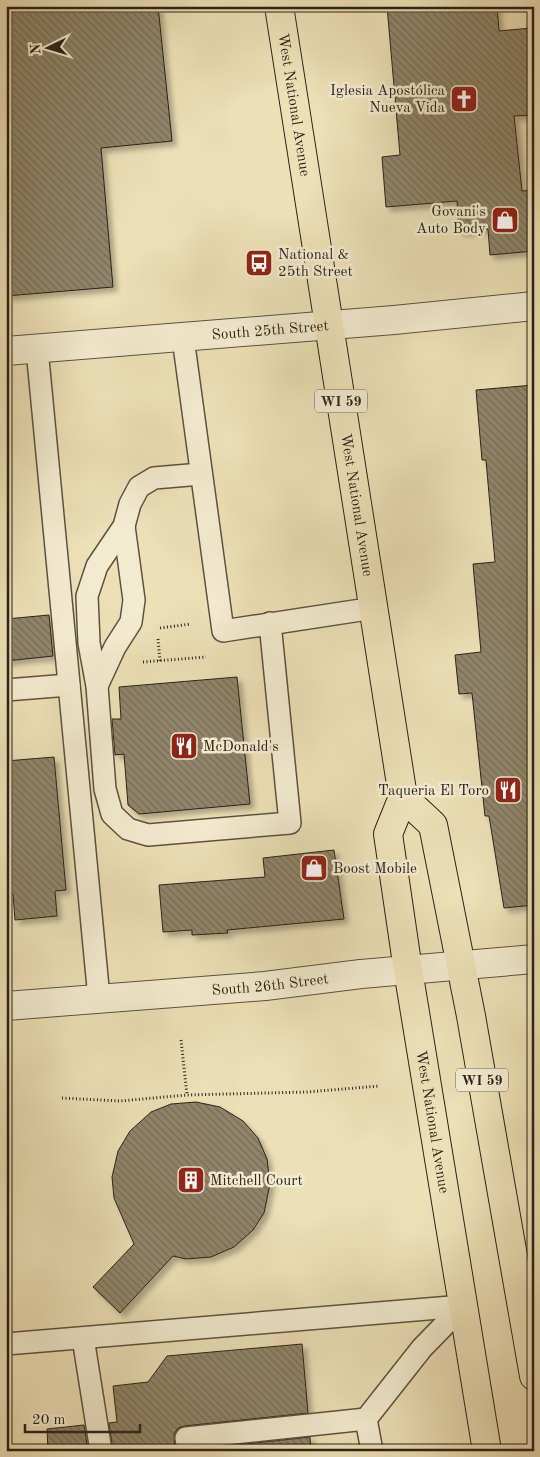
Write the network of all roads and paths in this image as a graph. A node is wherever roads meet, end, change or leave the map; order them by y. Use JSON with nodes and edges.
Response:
{"nodes":[{"id":1,"x":279,"y":6,"type":"edge"},
{"id":2,"x":534,"y":306,"type":"edge"},
{"id":3,"x":329,"y":326,"type":"junction"},
{"id":4,"x":183,"y":338,"type":"junction"},
{"id":5,"x":37,"y":349,"type":"junction"},
{"id":6,"x":6,"y":351,"type":"edge"},
{"id":7,"x":202,"y":474,"type":"junction"},
{"id":8,"x":124,"y":526,"type":"junction"},
{"id":9,"x":374,"y":608,"type":"junction"},
{"id":10,"x":270,"y":623,"type":"junction"},
{"id":11,"x":209,"y":656,"type":"dead end"},
{"id":12,"x":134,"y":663,"type":"dead end"},
{"id":13,"x":69,"y":685,"type":"junction"},
{"id":14,"x":97,"y":686,"type":"junction"},
{"id":15,"x":6,"y":690,"type":"edge"},
{"id":16,"x":403,"y":797,"type":"junction"},
{"id":17,"x":534,"y":959,"type":"edge"},
{"id":18,"x":461,"y":966,"type":"junction"},
{"id":19,"x":408,"y":970,"type":"junction"},
{"id":20,"x":99,"y":998,"type":"junction"},
{"id":21,"x":6,"y":1006,"type":"edge"},
{"id":22,"x":181,"y":1040,"type":"dead end"},
{"id":23,"x":379,"y":1086,"type":"dead end"},
{"id":24,"x":186,"y":1094,"type":"junction"},
{"id":25,"x":62,"y":1098,"type":"dead end"},
{"id":26,"x":463,"y":1306,"type":"junction"},
{"id":27,"x":83,"y":1338,"type":"junction"},
{"id":28,"x":6,"y":1344,"type":"edge"},
{"id":29,"x":534,"y":1376,"type":"edge"},
{"id":30,"x":366,"y":1420,"type":"junction"},
{"id":31,"x":101,"y":1451,"type":"edge"},
{"id":32,"x":188,"y":1451,"type":"edge"},
{"id":33,"x":372,"y":1451,"type":"edge"},
{"id":34,"x":487,"y":1451,"type":"edge"}],
"edges":[{"from":1,"to":3,"type":"main road","name":"West National Avenue","number":"WI 59"},
{"from":2,"to":3,"type":"street","name":"South 25th Street"},
{"from":3,"to":4,"type":"street","name":"South 25th Street"},
{"from":3,"to":9,"type":"main road","name":"West National Avenue","number":"WI 59"},
{"from":4,"to":5,"type":"street","name":"South 25th Street"},
{"from":4,"to":7,"type":"lane"},
{"from":5,"to":6,"type":"street","name":"South 25th Street"},
{"from":5,"to":13,"type":"lane"},
{"from":7,"to":8,"type":"lane"},
{"from":7,"to":10,"type":"lane"},
{"from":8,"to":14,"type":"lane"},
{"from":8,"to":14,"type":"lane"},
{"from":9,"to":10,"type":"lane"},
{"from":9,"to":16,"type":"main road","name":"West National Avenue","number":"WI 59"},
{"from":10,"to":14,"type":"lane"},
{"from":11,"to":12,"type":"path"},
{"from":13,"to":15,"type":"lane"},
{"from":13,"to":20,"type":"lane"},
{"from":16,"to":18,"type":"main road","number":"WI 59"},
{"from":16,"to":19,"type":"main road","name":"West National Avenue"},
{"from":17,"to":18,"type":"street","name":"South 26th Street"},
{"from":18,"to":19,"type":"street","name":"South 26th Street"},
{"from":18,"to":29,"type":"main road","number":"WI 59"},
{"from":19,"to":20,"type":"street","name":"South 26th Street"},
{"from":19,"to":26,"type":"main road","name":"West National Avenue"},
{"from":20,"to":21,"type":"street","name":"South 26th Street"},
{"from":22,"to":24,"type":"path"},
{"from":23,"to":24,"type":"path"},
{"from":24,"to":25,"type":"path"},
{"from":26,"to":27,"type":"lane"},
{"from":26,"to":30,"type":"lane"},
{"from":26,"to":34,"type":"main road","name":"West National Avenue"},
{"from":27,"to":28,"type":"lane"},
{"from":27,"to":31,"type":"lane"},
{"from":30,"to":32,"type":"lane"},
{"from":30,"to":33,"type":"lane"}]}
